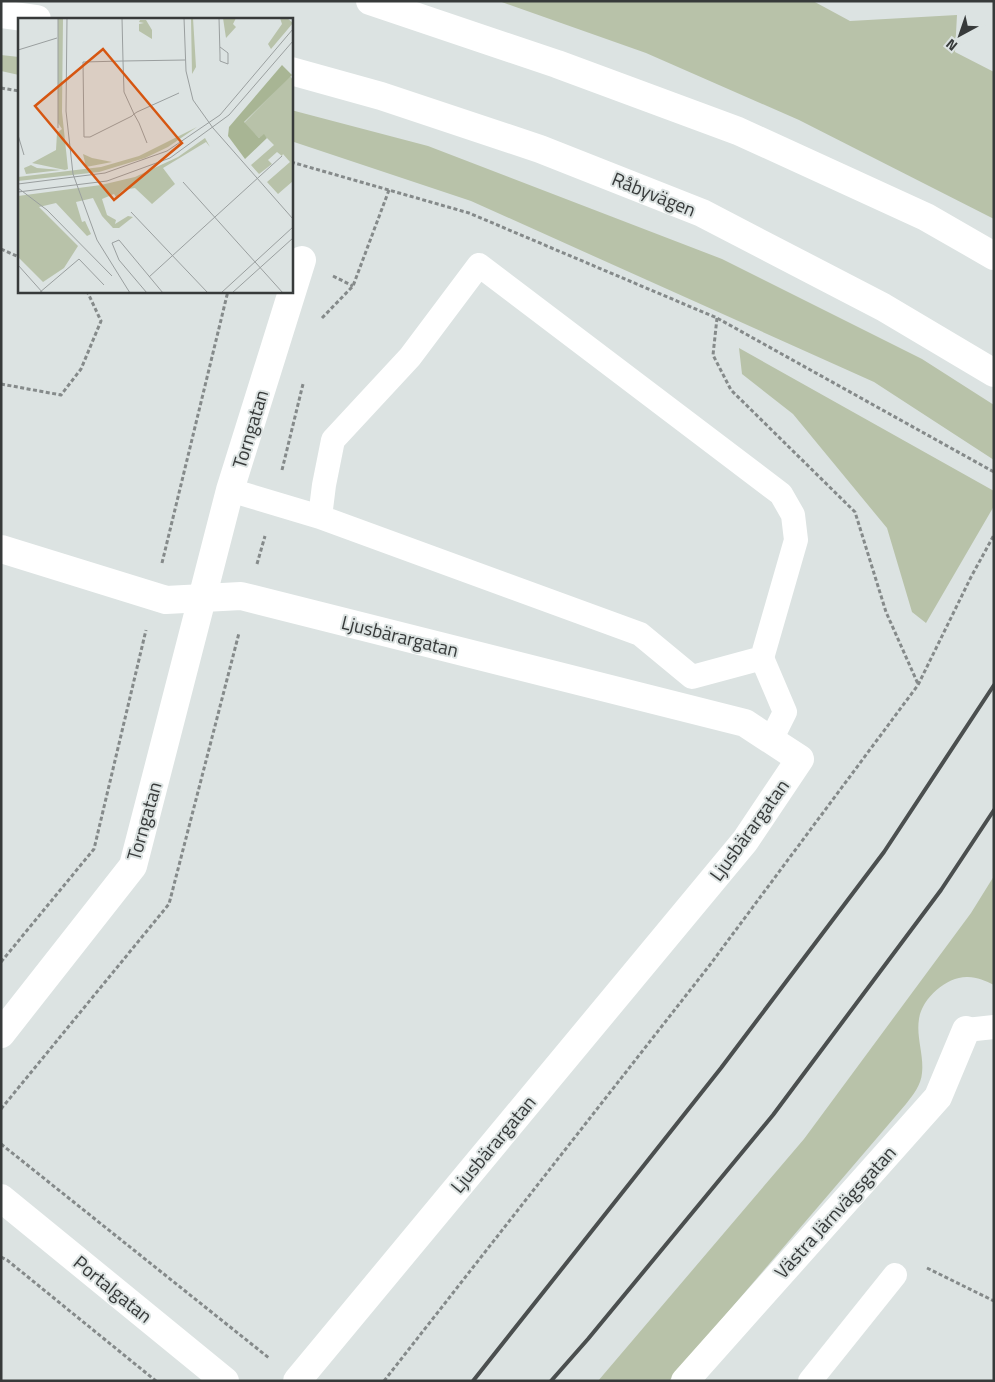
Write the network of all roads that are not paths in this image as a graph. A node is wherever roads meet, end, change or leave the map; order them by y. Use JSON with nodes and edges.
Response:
{"nodes":[{"id":1,"x":370,"y":1,"type":"edge"},
{"id":2,"x":1,"y":14,"type":"edge"},
{"id":3,"x":30,"y":18,"type":"edge"},
{"id":4,"x":292,"y":71,"type":"edge"},
{"id":5,"x":994,"y":256,"type":"edge"},
{"id":6,"x":302,"y":260,"type":"dead end"},
{"id":7,"x":292,"y":292,"type":"edge"},
{"id":8,"x":292,"y":292,"type":"edge"},
{"id":9,"x":994,"y":373,"type":"edge"},
{"id":10,"x":230,"y":490,"type":"junction"},
{"id":11,"x":320,"y":517,"type":"junction"},
{"id":12,"x":1,"y":549,"type":"edge"},
{"id":13,"x":203,"y":599,"type":"junction"},
{"id":14,"x":762,"y":658,"type":"junction"},
{"id":15,"x":771,"y":740,"type":"junction"},
{"id":16,"x":994,"y":1027,"type":"edge"},
{"id":17,"x":966,"y":1030,"type":"joint"},
{"id":18,"x":1,"y":1034,"type":"edge"},
{"id":19,"x":1,"y":1198,"type":"edge"},
{"id":20,"x":895,"y":1276,"type":"road end"},
{"id":21,"x":225,"y":1381,"type":"edge"},
{"id":22,"x":297,"y":1381,"type":"edge"},
{"id":23,"x":685,"y":1381,"type":"edge"},
{"id":24,"x":810,"y":1381,"type":"edge"}],
"edges":[{"from":1,"to":5,"type":"street"},
{"from":2,"to":3,"type":"street"},
{"from":4,"to":9,"type":"street","name":"Råbyvägen"},
{"from":6,"to":8,"type":"street","name":"Torngatan"},
{"from":7,"to":10,"type":"street","name":"Torngatan"},
{"from":10,"to":11,"type":"lane"},
{"from":10,"to":13,"type":"street","name":"Torngatan"},
{"from":11,"to":14,"type":"lane"},
{"from":11,"to":14,"type":"lane"},
{"from":12,"to":13,"type":"street"},
{"from":13,"to":15,"type":"street","name":"Ljusbärargatan"},
{"from":13,"to":18,"type":"street","name":"Torngatan"},
{"from":14,"to":15,"type":"lane"},
{"from":15,"to":22,"type":"street","name":"Ljusbärargatan"},
{"from":16,"to":17,"type":"lane"},
{"from":17,"to":23,"type":"street","name":"Västra Järnvägsgatan"},
{"from":19,"to":21,"type":"street","name":"Portalgatan"},
{"from":20,"to":24,"type":"lane"}]}
